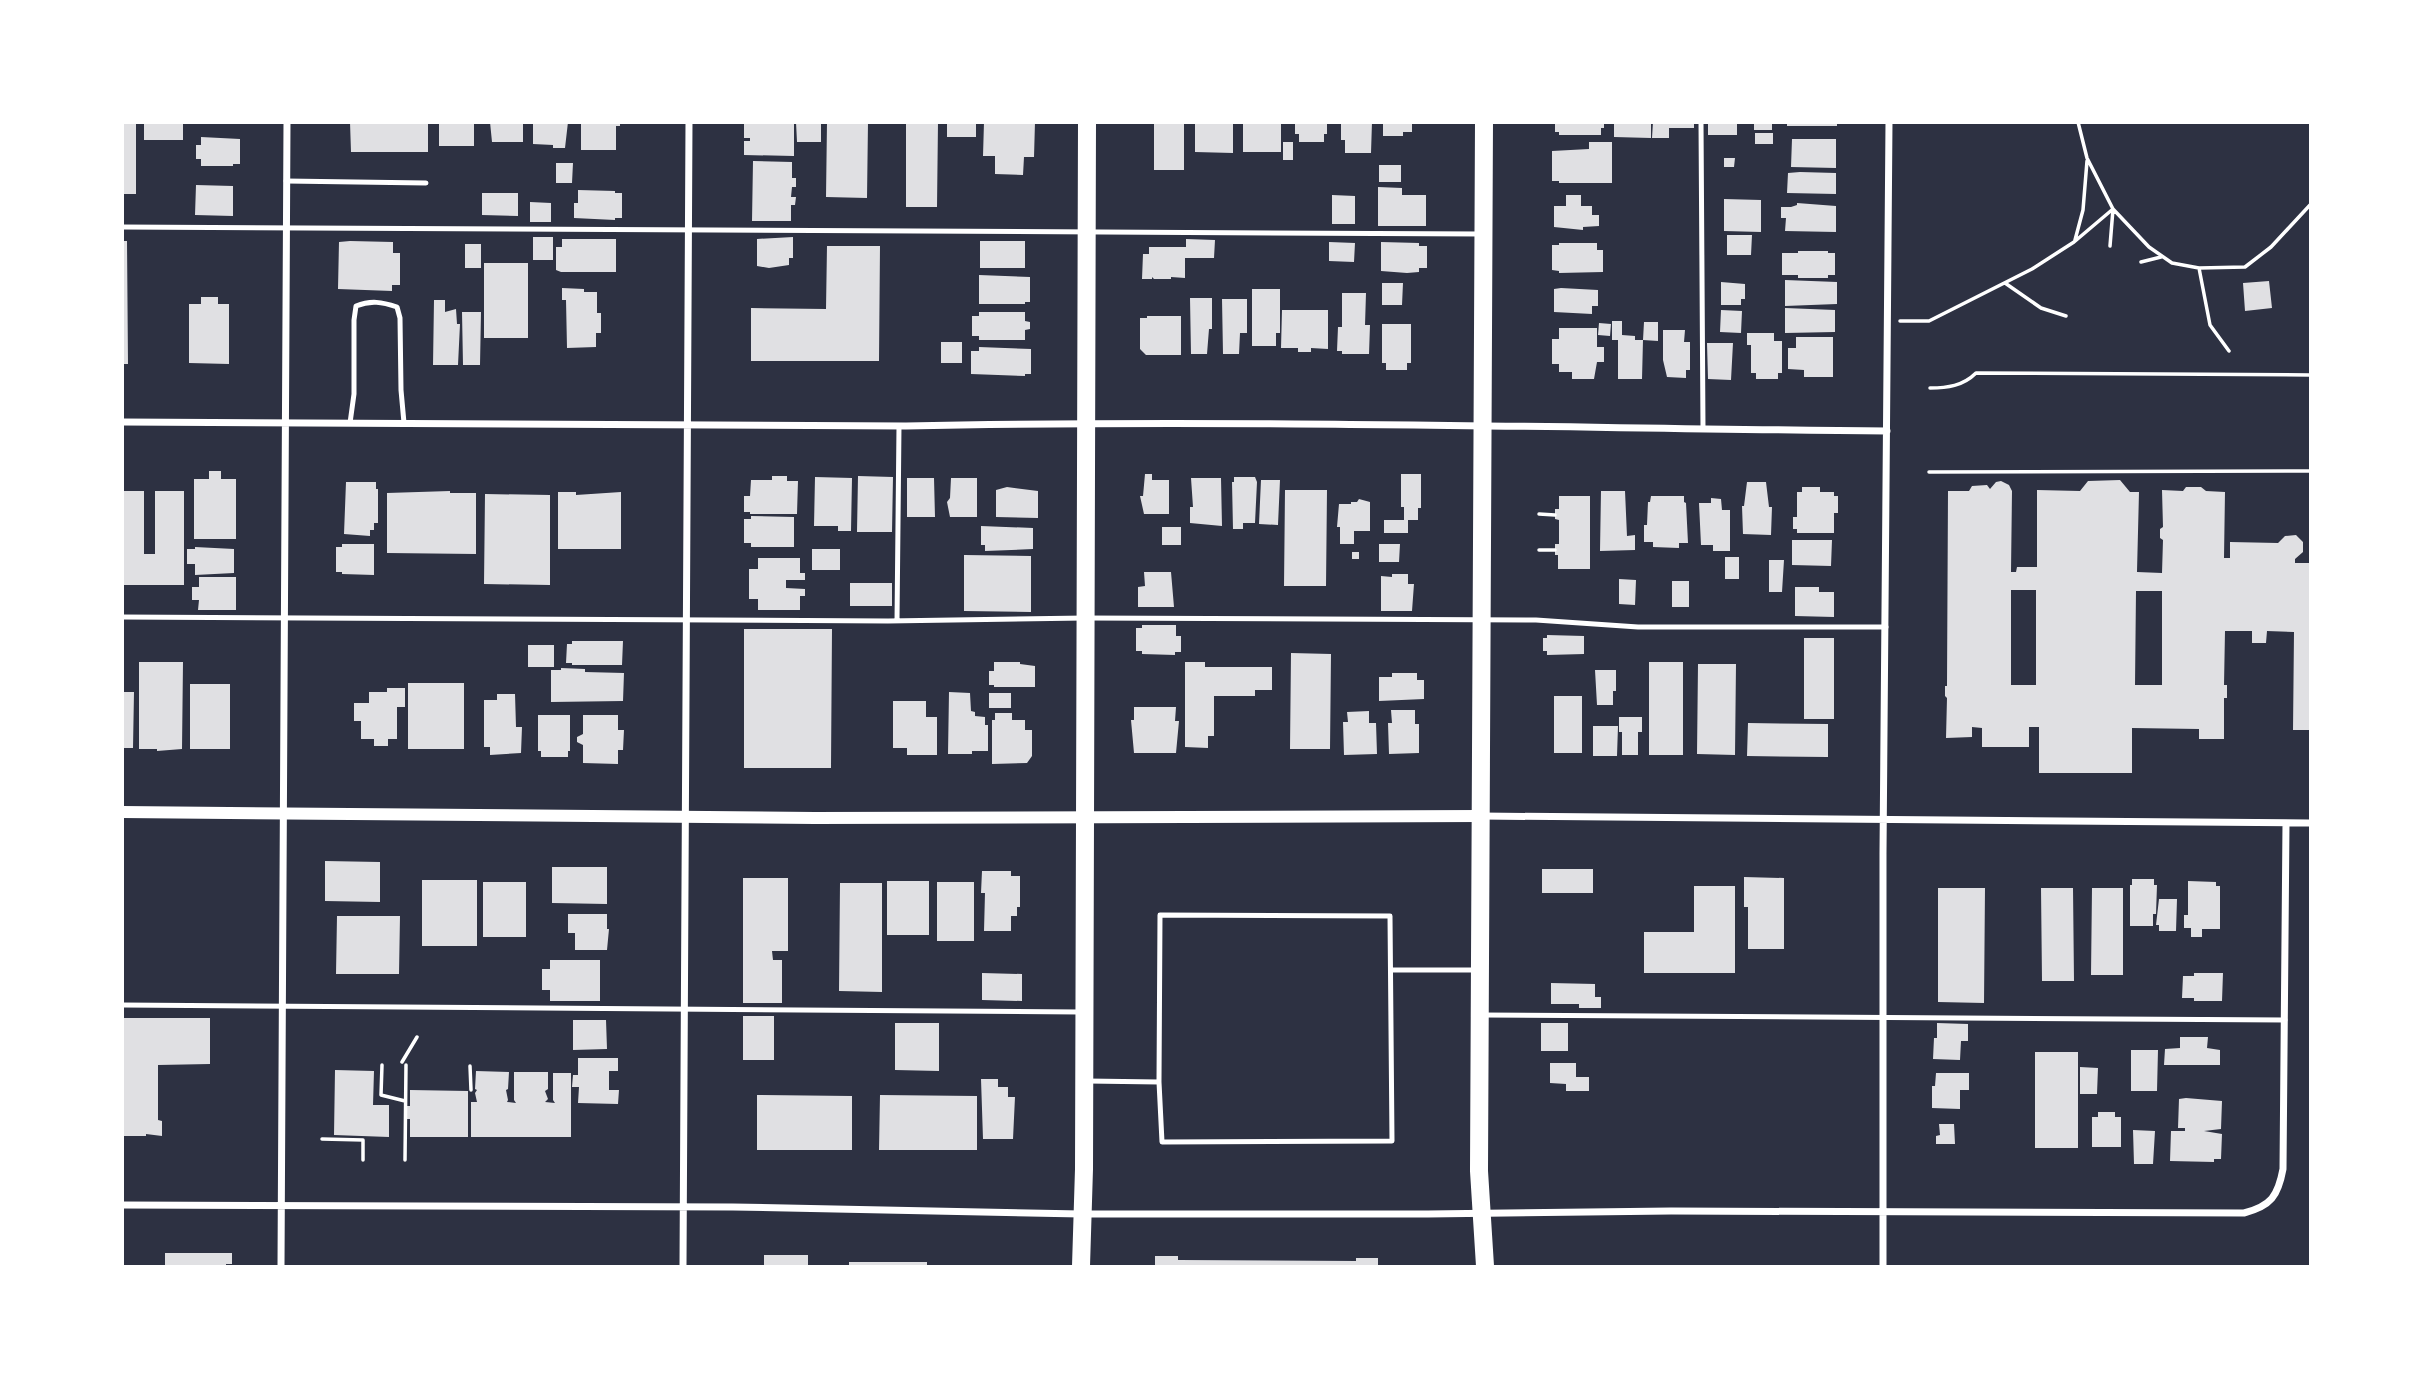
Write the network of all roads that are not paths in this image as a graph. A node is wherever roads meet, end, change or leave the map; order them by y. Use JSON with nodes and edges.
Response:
{"nodes":[{"id":1,"x":287,"y":122,"type":"edge"},
{"id":2,"x":689,"y":122,"type":"edge"},
{"id":3,"x":1087,"y":122,"type":"edge"},
{"id":4,"x":1484,"y":122,"type":"edge"},
{"id":5,"x":1702,"y":122,"type":"edge"},
{"id":6,"x":1889,"y":122,"type":"edge"},
{"id":7,"x":286,"y":181,"type":"junction"},
{"id":8,"x":425,"y":183,"type":"dead end"},
{"id":9,"x":122,"y":227,"type":"edge"},
{"id":10,"x":286,"y":228,"type":"junction"},
{"id":11,"x":688,"y":229,"type":"junction"},
{"id":12,"x":1087,"y":231,"type":"junction"},
{"id":13,"x":1484,"y":234,"type":"junction"},
{"id":14,"x":122,"y":422,"type":"edge"},
{"id":15,"x":285,"y":423,"type":"junction"},
{"id":16,"x":350,"y":423,"type":"junction"},
{"id":17,"x":1085,"y":423,"type":"junction"},
{"id":18,"x":404,"y":424,"type":"junction"},
{"id":19,"x":1483,"y":424,"type":"junction"},
{"id":20,"x":688,"y":425,"type":"junction"},
{"id":21,"x":899,"y":426,"type":"junction"},
{"id":22,"x":1703,"y":429,"type":"junction"},
{"id":23,"x":1887,"y":430,"type":"junction"},
{"id":24,"x":122,"y":617,"type":"edge"},
{"id":25,"x":284,"y":618,"type":"junction"},
{"id":26,"x":1085,"y":618,"type":"junction"},
{"id":27,"x":687,"y":620,"type":"junction"},
{"id":28,"x":1481,"y":620,"type":"junction"},
{"id":29,"x":897,"y":621,"type":"junction"},
{"id":30,"x":1886,"y":627,"type":"junction"},
{"id":31,"x":122,"y":812,"type":"edge"},
{"id":32,"x":283,"y":813,"type":"junction"},
{"id":33,"x":685,"y":815,"type":"junction"},
{"id":34,"x":1084,"y":816,"type":"junction"},
{"id":35,"x":1480,"y":816,"type":"junction"},
{"id":36,"x":1884,"y":818,"type":"junction"},
{"id":37,"x":2286,"y":823,"type":"junction"},
{"id":38,"x":2311,"y":823,"type":"edge"},
{"id":39,"x":1392,"y":970,"type":"junction"},
{"id":40,"x":1480,"y":970,"type":"junction"},
{"id":41,"x":122,"y":1005,"type":"edge"},
{"id":42,"x":282,"y":1005,"type":"junction"},
{"id":43,"x":685,"y":1008,"type":"junction"},
{"id":44,"x":1083,"y":1012,"type":"junction"},
{"id":45,"x":1480,"y":1014,"type":"junction"},
{"id":46,"x":1885,"y":1017,"type":"junction"},
{"id":47,"x":2285,"y":1020,"type":"junction"},
{"id":48,"x":1083,"y":1081,"type":"junction"},
{"id":49,"x":1160,"y":1083,"type":"junction"},
{"id":50,"x":122,"y":1205,"type":"edge"},
{"id":51,"x":281,"y":1206,"type":"junction"},
{"id":52,"x":684,"y":1207,"type":"junction"},
{"id":53,"x":1884,"y":1213,"type":"junction"},
{"id":54,"x":1081,"y":1214,"type":"junction"},
{"id":55,"x":1482,"y":1214,"type":"junction"},
{"id":56,"x":281,"y":1266,"type":"edge"},
{"id":57,"x":683,"y":1266,"type":"edge"},
{"id":58,"x":1081,"y":1266,"type":"edge"},
{"id":59,"x":1485,"y":1266,"type":"edge"},
{"id":60,"x":1883,"y":1266,"type":"edge"}],
"edges":[{"from":1,"to":7,"type":"street"},
{"from":2,"to":11,"type":"street"},
{"from":3,"to":12,"type":"main road"},
{"from":4,"to":13,"type":"main road"},
{"from":5,"to":22,"type":"lane"},
{"from":6,"to":23,"type":"street"},
{"from":7,"to":8,"type":"lane"},
{"from":7,"to":10,"type":"street"},
{"from":9,"to":10,"type":"lane"},
{"from":10,"to":11,"type":"lane"},
{"from":10,"to":15,"type":"street"},
{"from":11,"to":12,"type":"lane"},
{"from":11,"to":20,"type":"street"},
{"from":12,"to":13,"type":"lane"},
{"from":12,"to":17,"type":"main road"},
{"from":13,"to":19,"type":"main road"},
{"from":14,"to":15,"type":"street"},
{"from":15,"to":16,"type":"street"},
{"from":15,"to":25,"type":"street"},
{"from":16,"to":18,"type":"street"},
{"from":16,"to":18,"type":"lane"},
{"from":17,"to":19,"type":"street"},
{"from":17,"to":21,"type":"street"},
{"from":17,"to":26,"type":"main road"},
{"from":18,"to":20,"type":"street"},
{"from":19,"to":22,"type":"street"},
{"from":19,"to":28,"type":"main road"},
{"from":20,"to":21,"type":"street"},
{"from":20,"to":27,"type":"street"},
{"from":21,"to":29,"type":"lane"},
{"from":22,"to":23,"type":"street"},
{"from":23,"to":30,"type":"street"},
{"from":24,"to":25,"type":"lane"},
{"from":25,"to":27,"type":"lane"},
{"from":25,"to":32,"type":"street"},
{"from":26,"to":28,"type":"lane"},
{"from":26,"to":29,"type":"lane"},
{"from":26,"to":34,"type":"main road"},
{"from":27,"to":29,"type":"lane"},
{"from":27,"to":33,"type":"street"},
{"from":28,"to":30,"type":"lane"},
{"from":28,"to":35,"type":"main road"},
{"from":30,"to":36,"type":"street"},
{"from":31,"to":32,"type":"street"},
{"from":32,"to":33,"type":"street"},
{"from":32,"to":42,"type":"street"},
{"from":33,"to":34,"type":"street"},
{"from":33,"to":43,"type":"street"},
{"from":34,"to":35,"type":"street"},
{"from":34,"to":44,"type":"main road"},
{"from":35,"to":36,"type":"street"},
{"from":35,"to":40,"type":"main road"},
{"from":36,"to":37,"type":"street"},
{"from":36,"to":46,"type":"street"},
{"from":37,"to":38,"type":"street"},
{"from":37,"to":47,"type":"street"},
{"from":39,"to":40,"type":"lane"},
{"from":39,"to":49,"type":"lane"},
{"from":39,"to":49,"type":"lane"},
{"from":40,"to":45,"type":"main road"},
{"from":41,"to":42,"type":"lane"},
{"from":42,"to":43,"type":"lane"},
{"from":42,"to":51,"type":"street"},
{"from":43,"to":44,"type":"lane"},
{"from":43,"to":52,"type":"street"},
{"from":44,"to":48,"type":"main road"},
{"from":45,"to":46,"type":"lane"},
{"from":45,"to":55,"type":"main road"},
{"from":46,"to":47,"type":"lane"},
{"from":46,"to":53,"type":"street"},
{"from":47,"to":53,"type":"street"},
{"from":48,"to":49,"type":"lane"},
{"from":48,"to":54,"type":"main road"},
{"from":50,"to":51,"type":"street"},
{"from":51,"to":52,"type":"street"},
{"from":51,"to":56,"type":"street"},
{"from":52,"to":54,"type":"street"},
{"from":52,"to":57,"type":"street"},
{"from":53,"to":55,"type":"street"},
{"from":53,"to":60,"type":"street"},
{"from":54,"to":55,"type":"street"},
{"from":54,"to":58,"type":"main road"},
{"from":55,"to":59,"type":"main road"}]}
